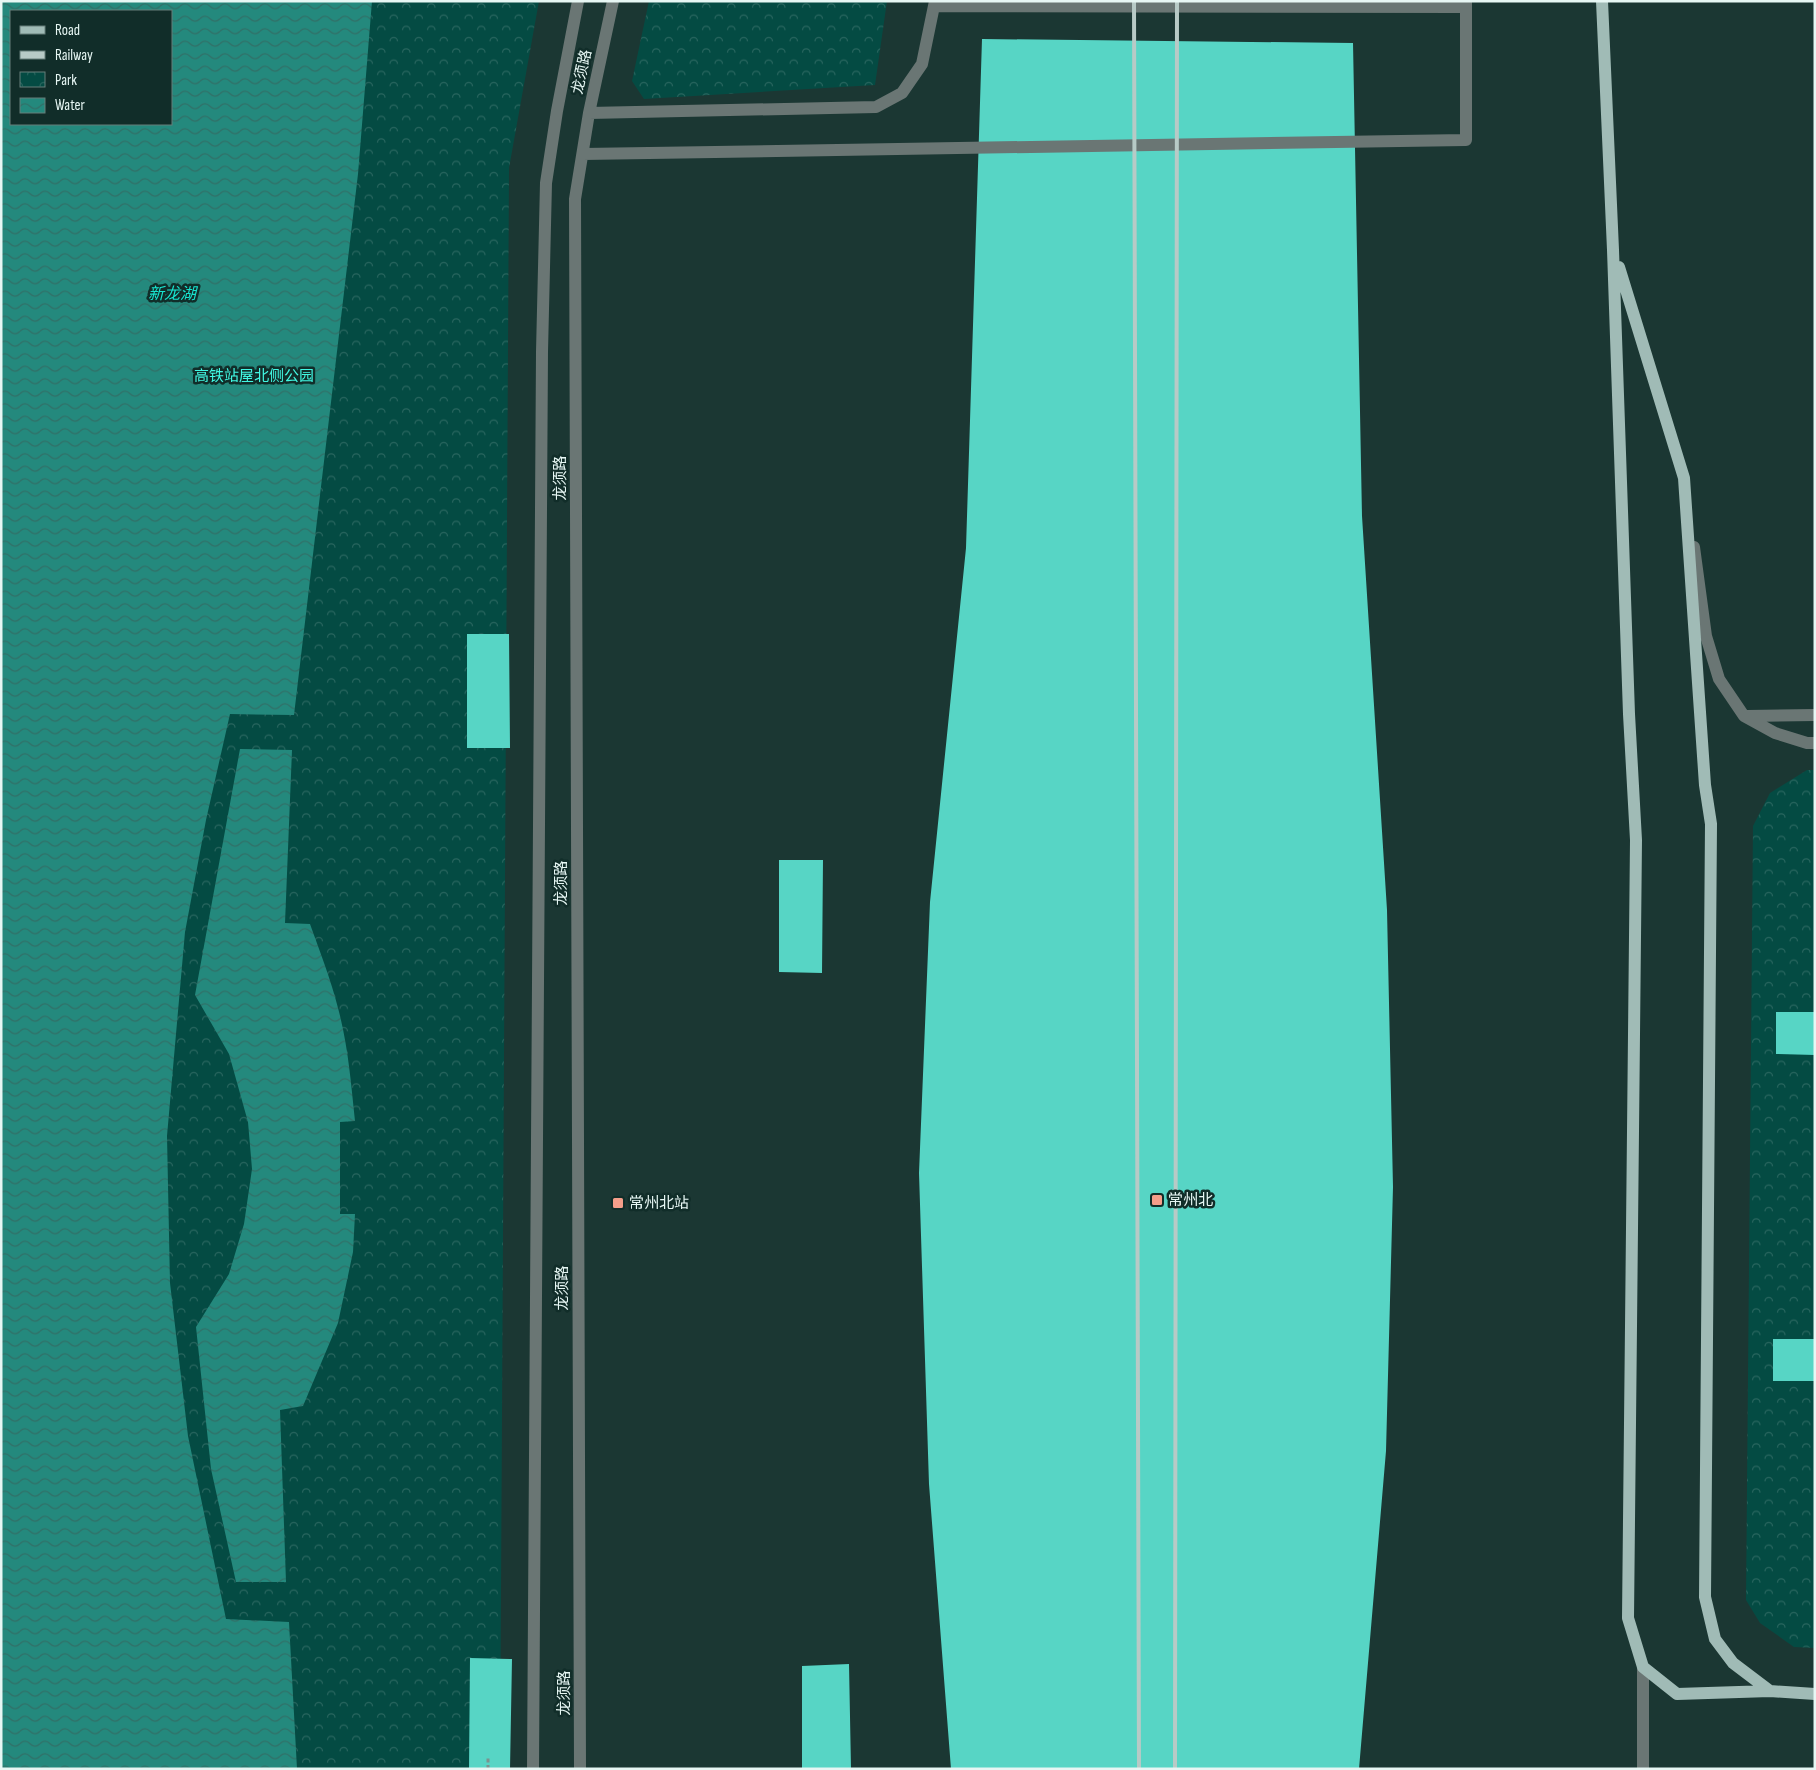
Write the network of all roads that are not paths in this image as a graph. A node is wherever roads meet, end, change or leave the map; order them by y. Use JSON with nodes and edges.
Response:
{"nodes":[{"id":1,"x":578,"y":1,"type":"edge"},
{"id":2,"x":613,"y":1,"type":"edge"},
{"id":3,"x":1602,"y":1,"type":"edge"},
{"id":4,"x":935,"y":4,"type":"edge"},
{"id":5,"x":1466,"y":4,"type":"edge"},
{"id":6,"x":590,"y":113,"type":"junction"},
{"id":7,"x":583,"y":154,"type":"junction"},
{"id":8,"x":1613,"y":250,"type":"junction"},
{"id":9,"x":1684,"y":478,"type":"junction"},
{"id":10,"x":1815,"y":715,"type":"edge"},
{"id":11,"x":1744,"y":716,"type":"junction"},
{"id":12,"x":1815,"y":743,"type":"edge"},
{"id":13,"x":1644,"y":1667,"type":"junction"},
{"id":14,"x":1770,"y":1691,"type":"junction"},
{"id":15,"x":1815,"y":1694,"type":"edge"},
{"id":16,"x":533,"y":1769,"type":"edge"},
{"id":17,"x":580,"y":1769,"type":"edge"},
{"id":18,"x":1643,"y":1769,"type":"edge"}],
"edges":[{"from":1,"to":16,"type":"street","name":"龙须路"},
{"from":2,"to":6,"type":"street","name":"龙须路"},
{"from":3,"to":8,"type":"main road"},
{"from":4,"to":5,"type":"street"},
{"from":4,"to":6,"type":"street"},
{"from":5,"to":7,"type":"street"},
{"from":6,"to":7,"type":"street","name":"龙须路"},
{"from":7,"to":17,"type":"street","name":"龙须路"},
{"from":8,"to":9,"type":"main road"},
{"from":8,"to":13,"type":"main road"},
{"from":9,"to":11,"type":"street"},
{"from":9,"to":14,"type":"main road"},
{"from":10,"to":11,"type":"street"},
{"from":11,"to":12,"type":"street"},
{"from":13,"to":14,"type":"main road"},
{"from":13,"to":18,"type":"street"},
{"from":14,"to":15,"type":"main road"}]}
